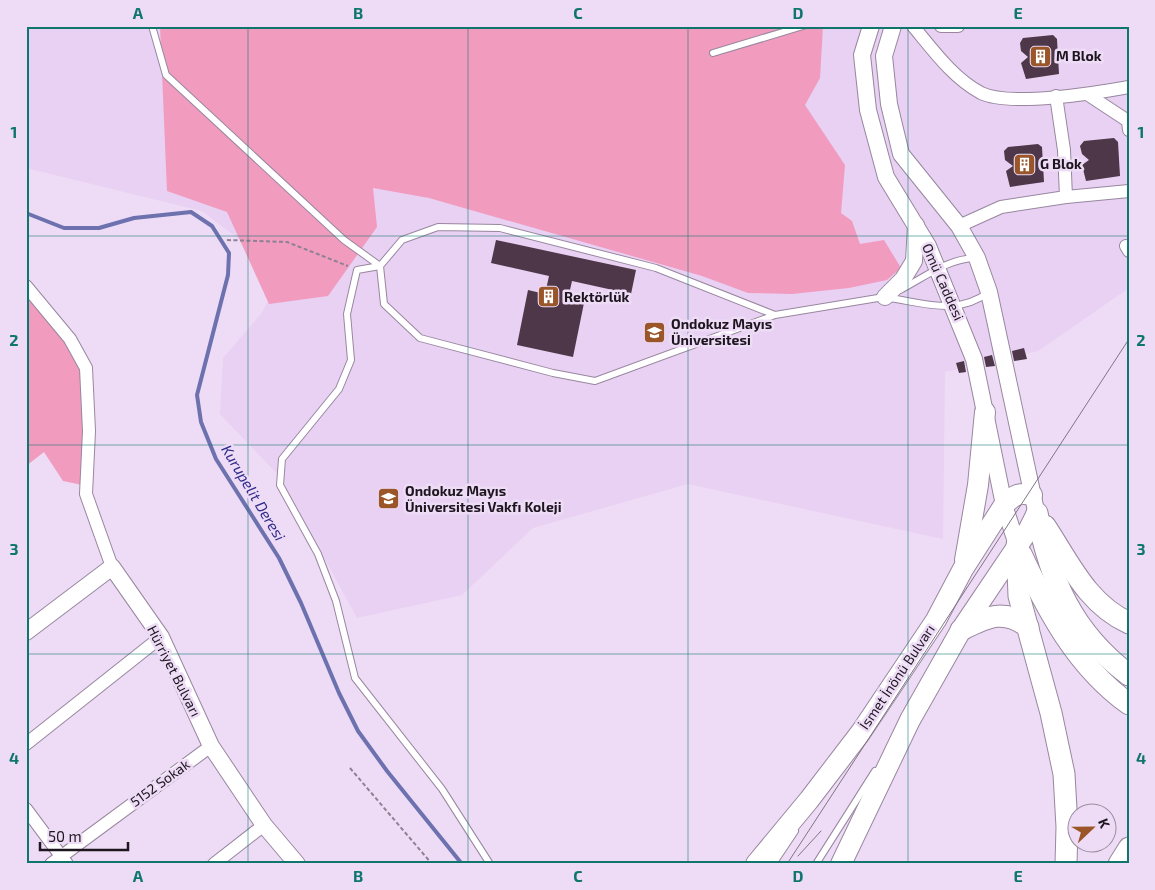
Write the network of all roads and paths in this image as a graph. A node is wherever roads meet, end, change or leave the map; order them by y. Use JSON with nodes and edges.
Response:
{"nodes":[{"id":1,"x":152,"y":26,"type":"edge"},
{"id":2,"x":803,"y":26,"type":"edge"},
{"id":3,"x":871,"y":26,"type":"edge"},
{"id":4,"x":893,"y":26,"type":"edge"},
{"id":5,"x":913,"y":26,"type":"edge"},
{"id":6,"x":940,"y":26,"type":"edge"},
{"id":7,"x":958,"y":26,"type":"edge"},
{"id":8,"x":713,"y":53,"type":"dead end"},
{"id":9,"x":1129,"y":87,"type":"edge"},
{"id":10,"x":1087,"y":94,"type":"junction"},
{"id":11,"x":1056,"y":96,"type":"junction"},
{"id":12,"x":1129,"y":130,"type":"edge"},
{"id":13,"x":1129,"y":191,"type":"edge"},
{"id":14,"x":1066,"y":197,"type":"junction"},
{"id":15,"x":916,"y":225,"type":"junction"},
{"id":16,"x":958,"y":226,"type":"junction"},
{"id":17,"x":227,"y":240,"type":"dead end"},
{"id":18,"x":977,"y":258,"type":"junction"},
{"id":19,"x":380,"y":266,"type":"junction"},
{"id":20,"x":938,"y":269,"type":"junction"},
{"id":21,"x":357,"y":270,"type":"junction"},
{"id":22,"x":26,"y":286,"type":"edge"},
{"id":23,"x":988,"y":292,"type":"junction"},
{"id":24,"x":885,"y":297,"type":"junction"},
{"id":25,"x":954,"y":308,"type":"junction"},
{"id":26,"x":775,"y":315,"type":"junction"},
{"id":27,"x":985,"y":412,"type":"junction"},
{"id":28,"x":1034,"y":504,"type":"junction"},
{"id":29,"x":1004,"y":505,"type":"junction"},
{"id":30,"x":1017,"y":545,"type":"junction"},
{"id":31,"x":112,"y":567,"type":"junction"},
{"id":32,"x":963,"y":569,"type":"junction"},
{"id":33,"x":1129,"y":623,"type":"edge"},
{"id":34,"x":1028,"y":628,"type":"junction"},
{"id":35,"x":961,"y":630,"type":"junction"},
{"id":36,"x":26,"y":632,"type":"edge"},
{"id":37,"x":161,"y":637,"type":"junction"},
{"id":38,"x":1129,"y":675,"type":"edge"},
{"id":39,"x":1129,"y":704,"type":"edge"},
{"id":40,"x":910,"y":720,"type":"junction"},
{"id":41,"x":861,"y":732,"type":"junction"},
{"id":42,"x":26,"y":744,"type":"edge"},
{"id":43,"x":211,"y":746,"type":"junction"},
{"id":44,"x":350,"y":768,"type":"dead end"},
{"id":45,"x":26,"y":809,"type":"edge"},
{"id":46,"x":264,"y":825,"type":"junction"},
{"id":47,"x":1129,"y":848,"type":"edge"},
{"id":48,"x":59,"y":861,"type":"edge"},
{"id":49,"x":214,"y":864,"type":"edge"},
{"id":50,"x":297,"y":864,"type":"edge"},
{"id":51,"x":432,"y":864,"type":"edge"},
{"id":52,"x":490,"y":864,"type":"edge"},
{"id":53,"x":756,"y":864,"type":"edge"},
{"id":54,"x":773,"y":864,"type":"edge"},
{"id":55,"x":816,"y":864,"type":"edge"},
{"id":56,"x":841,"y":864,"type":"edge"},
{"id":57,"x":1066,"y":864,"type":"edge"},
{"id":58,"x":1119,"y":864,"type":"edge"}],
"edges":[{"from":1,"to":19,"type":"lane"},
{"from":2,"to":8,"type":"lane"},
{"from":3,"to":15,"type":"street","name":"Omü Caddesi"},
{"from":4,"to":16,"type":"street"},
{"from":5,"to":11,"type":"street"},
{"from":6,"to":7,"type":"street"},
{"from":9,"to":10,"type":"street"},
{"from":10,"to":11,"type":"street"},
{"from":10,"to":12,"type":"street"},
{"from":11,"to":14,"type":"street"},
{"from":13,"to":14,"type":"street"},
{"from":14,"to":16,"type":"street"},
{"from":15,"to":20,"type":"street","name":"Omü Caddesi"},
{"from":15,"to":24,"type":"street"},
{"from":16,"to":18,"type":"street"},
{"from":17,"to":21,"type":"path"},
{"from":18,"to":20,"type":"lane"},
{"from":18,"to":23,"type":"street"},
{"from":19,"to":21,"type":"lane"},
{"from":19,"to":26,"type":"lane"},
{"from":19,"to":26,"type":"lane"},
{"from":20,"to":24,"type":"lane"},
{"from":20,"to":25,"type":"street","name":"Omü Caddesi"},
{"from":21,"to":52,"type":"lane"},
{"from":22,"to":31,"type":"street"},
{"from":23,"to":25,"type":"lane"},
{"from":23,"to":28,"type":"street"},
{"from":24,"to":25,"type":"lane"},
{"from":24,"to":26,"type":"lane"},
{"from":25,"to":27,"type":"street","name":"Omü Caddesi"},
{"from":27,"to":29,"type":"street","name":"Omü Caddesi"},
{"from":27,"to":32,"type":"main road"},
{"from":28,"to":29,"type":"main road","name":"İsmet İnönü Bulvarı"},
{"from":28,"to":30,"type":"main road","name":"İsmet İnönü Bulvarı"},
{"from":28,"to":33,"type":"highway"},
{"from":28,"to":38,"type":"highway"},
{"from":29,"to":30,"type":"street","name":"Omü Caddesi"},
{"from":29,"to":32,"type":"main road","name":"İsmet İnönü Bulvarı"},
{"from":30,"to":34,"type":"highway"},
{"from":30,"to":35,"type":"main road","name":"İsmet İnönü Bulvarı"},
{"from":30,"to":39,"type":"highway"},
{"from":31,"to":36,"type":"street"},
{"from":31,"to":37,"type":"street","name":"Hürriyet Bulvarı"},
{"from":32,"to":41,"type":"main road","name":"İsmet İnönü Bulvarı"},
{"from":34,"to":35,"type":"highway"},
{"from":34,"to":57,"type":"highway"},
{"from":35,"to":40,"type":"main road","name":"İsmet İnönü Bulvarı"},
{"from":37,"to":42,"type":"street"},
{"from":37,"to":43,"type":"street","name":"Hürriyet Bulvarı"},
{"from":40,"to":55,"type":"lane"},
{"from":40,"to":56,"type":"main road","name":"İsmet İnönü Bulvarı"},
{"from":41,"to":53,"type":"main road","name":"İsmet İnönü Bulvarı"},
{"from":41,"to":54,"type":"lane"},
{"from":43,"to":46,"type":"street","name":"Hürriyet Bulvarı"},
{"from":43,"to":48,"type":"street","name":"5152 Sokak"},
{"from":44,"to":51,"type":"path"},
{"from":45,"to":48,"type":"street"},
{"from":46,"to":49,"type":"street"},
{"from":46,"to":50,"type":"street","name":"Hürriyet Bulvarı"},
{"from":47,"to":58,"type":"highway"}]}
